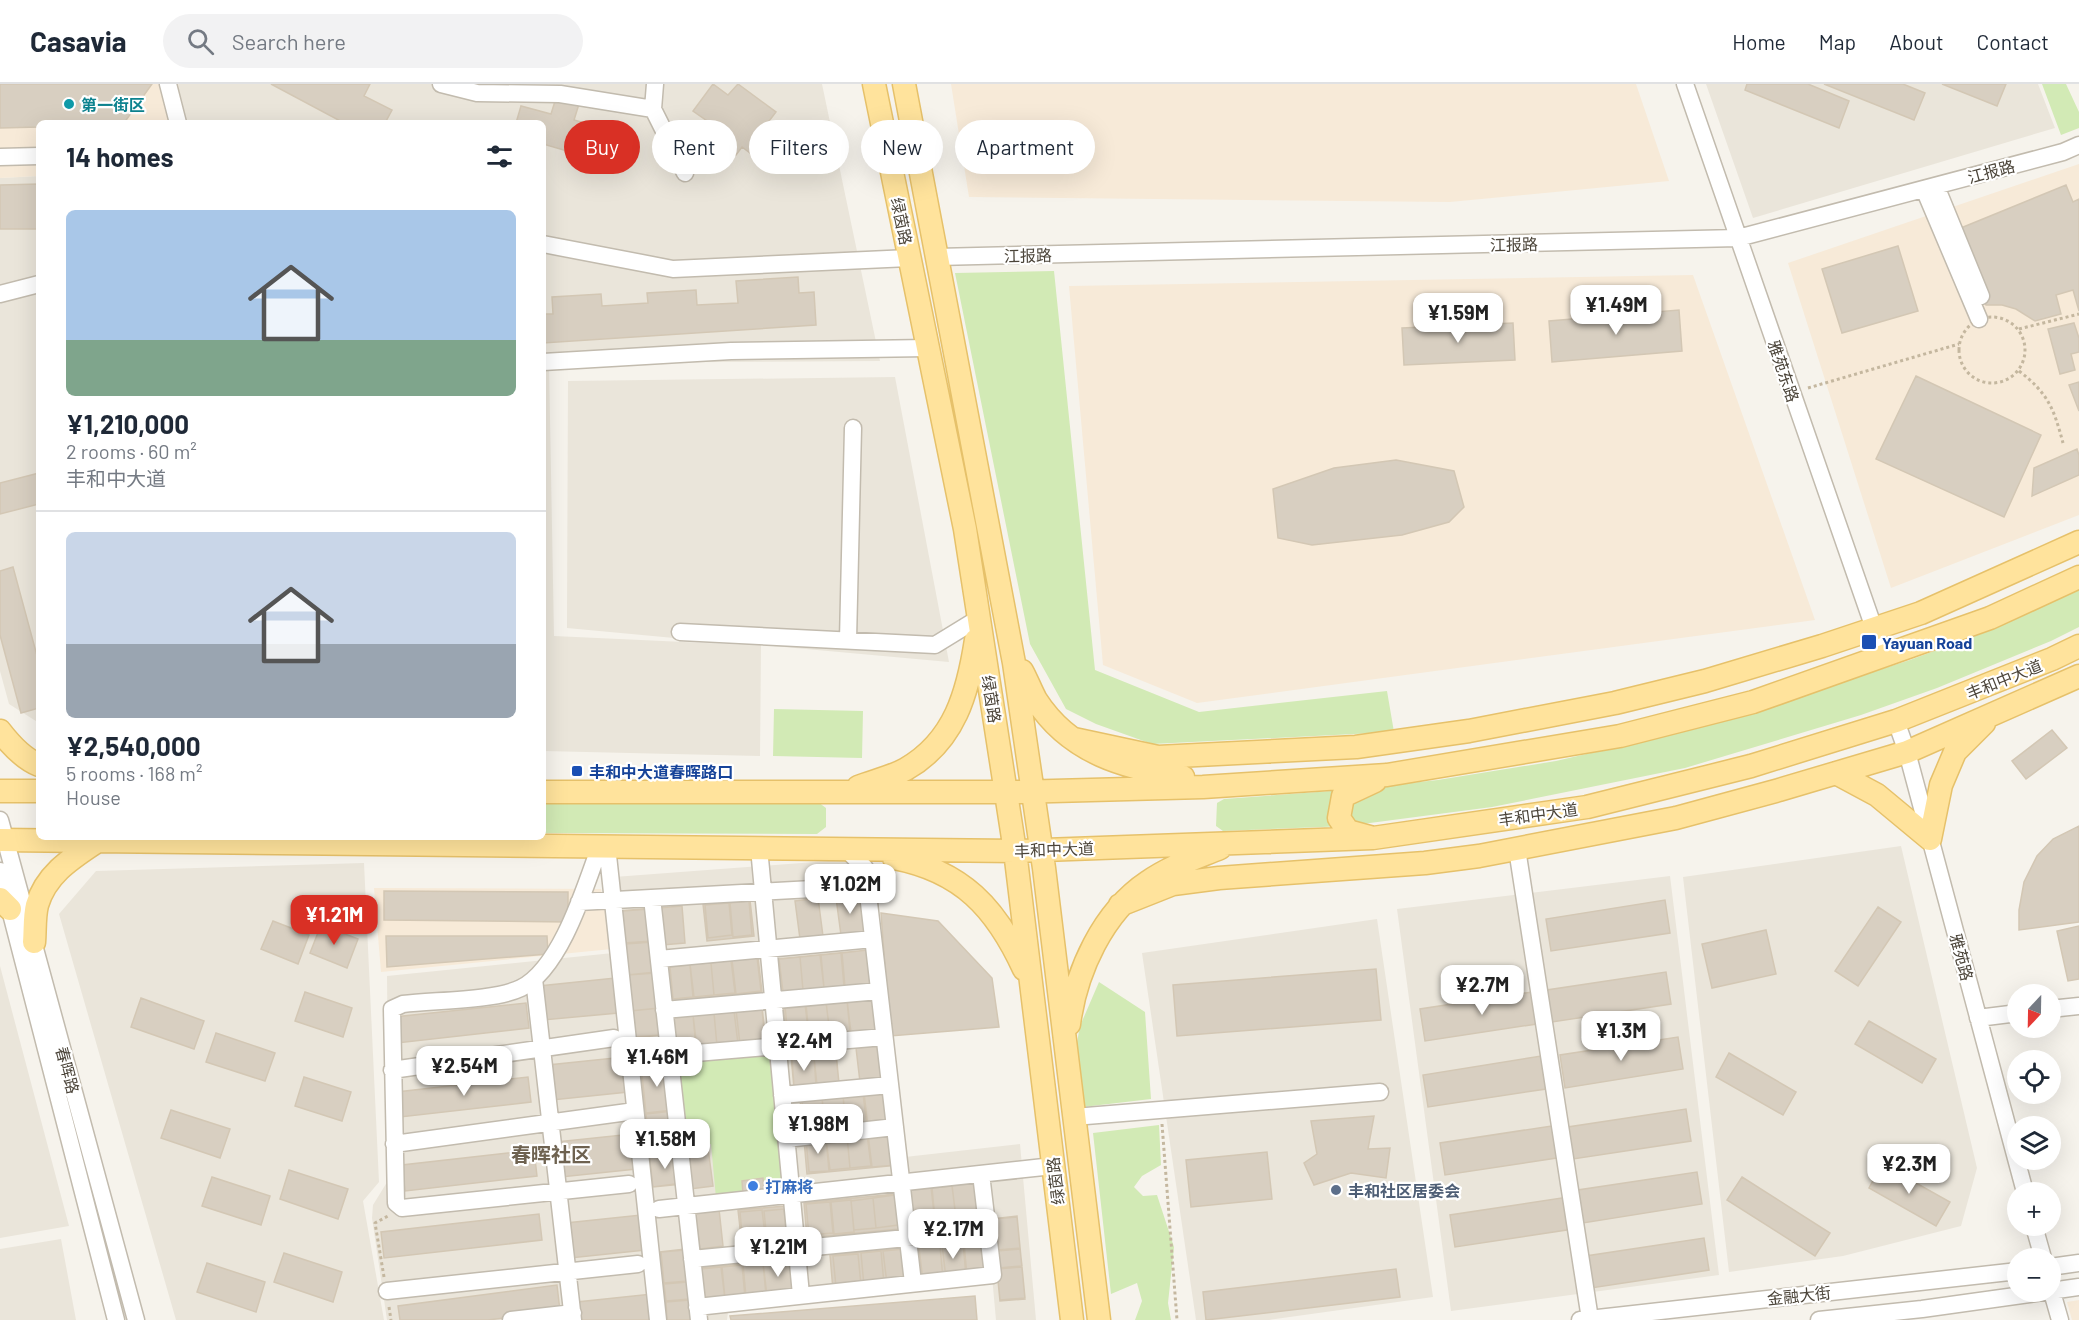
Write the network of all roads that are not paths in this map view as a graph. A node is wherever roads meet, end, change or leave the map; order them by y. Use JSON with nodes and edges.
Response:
{"nodes":[{"id":1,"x":168,"y":84,"type":"edge"},
{"id":2,"x":441,"y":84,"type":"edge"},
{"id":3,"x":655,"y":84,"type":"edge"},
{"id":4,"x":874,"y":84,"type":"edge"},
{"id":5,"x":904,"y":84,"type":"edge"},
{"id":6,"x":1685,"y":84,"type":"edge"},
{"id":7,"x":653,"y":109,"type":"junction"},
{"id":8,"x":177,"y":120,"type":"edge"},
{"id":9,"x":659,"y":120,"type":"edge"},
{"id":10,"x":2079,"y":145,"type":"edge"},
{"id":11,"x":0,"y":156,"type":"edge"},
{"id":12,"x":36,"y":156,"type":"edge"},
{"id":13,"x":1930,"y":188,"type":"junction"},
{"id":14,"x":1738,"y":238,"type":"junction"},
{"id":15,"x":546,"y":245,"type":"edge"},
{"id":16,"x":937,"y":257,"type":"junction"},
{"id":17,"x":909,"y":258,"type":"junction"},
{"id":18,"x":36,"y":285,"type":"edge"},
{"id":19,"x":0,"y":294,"type":"edge"},
{"id":20,"x":1984,"y":317,"type":"road end"},
{"id":21,"x":928,"y":348,"type":"junction"},
{"id":22,"x":546,"y":362,"type":"edge"},
{"id":23,"x":853,"y":428,"type":"dead end"},
{"id":24,"x":2079,"y":542,"type":"edge"},
{"id":25,"x":2079,"y":577,"type":"edge"},
{"id":26,"x":979,"y":618,"type":"junction"},
{"id":27,"x":1874,"y":629,"type":"junction"},
{"id":28,"x":680,"y":632,"type":"dead end"},
{"id":29,"x":848,"y":640,"type":"junction"},
{"id":30,"x":2079,"y":646,"type":"edge"},
{"id":31,"x":1011,"y":649,"type":"junction"},
{"id":32,"x":1884,"y":657,"type":"junction"},
{"id":33,"x":2079,"y":676,"type":"edge"},
{"id":34,"x":1994,"y":714,"type":"junction"},
{"id":35,"x":1896,"y":721,"type":"junction"},
{"id":36,"x":0,"y":731,"type":"edge"},
{"id":37,"x":1074,"y":739,"type":"junction"},
{"id":38,"x":1906,"y":752,"type":"junction"},
{"id":39,"x":36,"y":764,"type":"edge"},
{"id":40,"x":1836,"y":773,"type":"junction"},
{"id":41,"x":1387,"y":775,"type":"junction"},
{"id":42,"x":1229,"y":785,"type":"junction"},
{"id":43,"x":0,"y":791,"type":"edge"},
{"id":44,"x":36,"y":791,"type":"edge"},
{"id":45,"x":546,"y":792,"type":"edge"},
{"id":46,"x":844,"y":792,"type":"junction"},
{"id":47,"x":1006,"y":792,"type":"junction"},
{"id":48,"x":1033,"y":792,"type":"junction"},
{"id":49,"x":2,"y":834,"type":"edge"},
{"id":50,"x":36,"y":837,"type":"edge"},
{"id":51,"x":1373,"y":838,"type":"junction"},
{"id":52,"x":1930,"y":839,"type":"junction"},
{"id":53,"x":72,"y":840,"type":"edge"},
{"id":54,"x":96,"y":842,"type":"junction"},
{"id":55,"x":1231,"y":843,"type":"junction"},
{"id":56,"x":603,"y":846,"type":"junction"},
{"id":57,"x":759,"y":848,"type":"junction"},
{"id":58,"x":846,"y":849,"type":"junction"},
{"id":59,"x":1517,"y":849,"type":"junction"},
{"id":60,"x":1015,"y":850,"type":"junction"},
{"id":61,"x":1041,"y":850,"type":"junction"},
{"id":62,"x":0,"y":871,"type":"edge"},
{"id":63,"x":867,"y":886,"type":"junction"},
{"id":64,"x":763,"y":892,"type":"junction"},
{"id":65,"x":652,"y":898,"type":"junction"},
{"id":66,"x":612,"y":900,"type":"junction"},
{"id":67,"x":579,"y":902,"type":"junction"},
{"id":68,"x":5,"y":904,"type":"edge"},
{"id":69,"x":1120,"y":906,"type":"junction"},
{"id":70,"x":873,"y":939,"type":"junction"},
{"id":71,"x":34,"y":942,"type":"junction"},
{"id":72,"x":768,"y":949,"type":"junction"},
{"id":73,"x":659,"y":959,"type":"junction"},
{"id":74,"x":534,"y":979,"type":"junction"},
{"id":75,"x":1032,"y":987,"type":"junction"},
{"id":76,"x":879,"y":991,"type":"junction"},
{"id":77,"x":773,"y":1000,"type":"junction"},
{"id":78,"x":2079,"y":1006,"type":"edge"},
{"id":79,"x":2061,"y":1008,"type":"edge"},
{"id":80,"x":664,"y":1010,"type":"junction"},
{"id":81,"x":2007,"y":1014,"type":"edge"},
{"id":82,"x":1978,"y":1018,"type":"junction"},
{"id":83,"x":884,"y":1037,"type":"junction"},
{"id":84,"x":614,"y":1038,"type":"dead end"},
{"id":85,"x":1066,"y":1046,"type":"junction"},
{"id":86,"x":778,"y":1047,"type":"junction"},
{"id":87,"x":542,"y":1048,"type":"junction"},
{"id":88,"x":669,"y":1055,"type":"junction"},
{"id":89,"x":649,"y":1057,"type":"dead end"},
{"id":90,"x":392,"y":1070,"type":"junction"},
{"id":91,"x":890,"y":1085,"type":"junction"},
{"id":92,"x":1380,"y":1092,"type":"dead end"},
{"id":93,"x":782,"y":1095,"type":"junction"},
{"id":94,"x":635,"y":1111,"type":"junction"},
{"id":95,"x":1074,"y":1117,"type":"junction"},
{"id":96,"x":551,"y":1122,"type":"junction"},
{"id":97,"x":895,"y":1127,"type":"junction"},
{"id":98,"x":786,"y":1139,"type":"junction"},
{"id":99,"x":394,"y":1144,"type":"junction"},
{"id":100,"x":1053,"y":1166,"type":"junction"},
{"id":101,"x":981,"y":1174,"type":"junction"},
{"id":102,"x":902,"y":1182,"type":"junction"},
{"id":103,"x":2022,"y":1182,"type":"edge"},
{"id":104,"x":629,"y":1184,"type":"dead end"},
{"id":105,"x":559,"y":1190,"type":"junction"},
{"id":106,"x":792,"y":1195,"type":"junction"},
{"id":107,"x":686,"y":1206,"type":"junction"},
{"id":108,"x":659,"y":1209,"type":"dead end"},
{"id":109,"x":988,"y":1230,"type":"junction"},
{"id":110,"x":908,"y":1238,"type":"junction"},
{"id":111,"x":797,"y":1249,"type":"junction"},
{"id":112,"x":692,"y":1259,"type":"junction"},
{"id":113,"x":2079,"y":1263,"type":"edge"},
{"id":114,"x":638,"y":1264,"type":"dead end"},
{"id":115,"x":2061,"y":1265,"type":"edge"},
{"id":116,"x":568,"y":1271,"type":"junction"},
{"id":117,"x":2007,"y":1272,"type":"edge"},
{"id":118,"x":913,"y":1283,"type":"junction"},
{"id":119,"x":2079,"y":1287,"type":"edge"},
{"id":120,"x":2061,"y":1288,"type":"edge"},
{"id":121,"x":387,"y":1291,"type":"road end"},
{"id":122,"x":1096,"y":1292,"type":"junction"},
{"id":123,"x":801,"y":1295,"type":"junction"},
{"id":124,"x":2007,"y":1295,"type":"edge"},
{"id":125,"x":2055,"y":1302,"type":"edge"},
{"id":126,"x":698,"y":1313,"type":"edge"},
{"id":127,"x":573,"y":1316,"type":"edge"},
{"id":128,"x":1585,"y":1319,"type":"edge"},
{"id":129,"x":116,"y":1320,"type":"edge"},
{"id":130,"x":136,"y":1320,"type":"edge"},
{"id":131,"x":511,"y":1320,"type":"edge"},
{"id":132,"x":658,"y":1320,"type":"edge"},
{"id":133,"x":1072,"y":1320,"type":"edge"},
{"id":134,"x":1099,"y":1320,"type":"edge"},
{"id":135,"x":1114,"y":1320,"type":"edge"},
{"id":136,"x":1819,"y":1320,"type":"edge"},
{"id":137,"x":2060,"y":1320,"type":"edge"}],
"edges":[{"from":1,"to":8,"type":"street"},
{"from":2,"to":7,"type":"street"},
{"from":3,"to":7,"type":"street"},
{"from":4,"to":17,"type":"main road","name":"绿茵路"},
{"from":5,"to":16,"type":"main road","name":"绿茵路"},
{"from":6,"to":14,"type":"street","name":"雅苑东路"},
{"from":7,"to":9,"type":"street"},
{"from":10,"to":13,"type":"street","name":"江报路"},
{"from":11,"to":12,"type":"street"},
{"from":13,"to":14,"type":"street","name":"江报路"},
{"from":13,"to":20,"type":"street"},
{"from":14,"to":16,"type":"street","name":"江报路"},
{"from":14,"to":27,"type":"street","name":"雅苑东路"},
{"from":15,"to":17,"type":"street"},
{"from":16,"to":31,"type":"main road","name":"绿茵路"},
{"from":17,"to":21,"type":"main road","name":"绿茵路"},
{"from":18,"to":19,"type":"street"},
{"from":21,"to":22,"type":"street"},
{"from":21,"to":26,"type":"main road","name":"绿茵路"},
{"from":23,"to":29,"type":"street"},
{"from":24,"to":27,"type":"main road"},
{"from":25,"to":32,"type":"main road"},
{"from":26,"to":29,"type":"street"},
{"from":26,"to":46,"type":"main road"},
{"from":26,"to":47,"type":"main road","name":"绿茵路"},
{"from":27,"to":32,"type":"street","name":"雅苑东路"},
{"from":27,"to":37,"type":"main road"},
{"from":28,"to":29,"type":"street"},
{"from":30,"to":35,"type":"main road","name":"丰和中大道"},
{"from":31,"to":37,"type":"main road"},
{"from":31,"to":48,"type":"main road","name":"绿茵路"},
{"from":32,"to":41,"type":"main road"},
{"from":33,"to":34,"type":"main road"},
{"from":34,"to":38,"type":"main road"},
{"from":34,"to":52,"type":"main road"},
{"from":35,"to":38,"type":"street","name":"雅苑路"},
{"from":35,"to":51,"type":"main road","name":"丰和中大道"},
{"from":36,"to":39,"type":"main road"},
{"from":37,"to":42,"type":"main road"},
{"from":38,"to":40,"type":"main road"},
{"from":38,"to":52,"type":"street","name":"雅苑路"},
{"from":40,"to":52,"type":"main road"},
{"from":40,"to":59,"type":"main road"},
{"from":41,"to":42,"type":"main road"},
{"from":41,"to":51,"type":"main road"},
{"from":42,"to":48,"type":"main road"},
{"from":43,"to":44,"type":"main road"},
{"from":45,"to":46,"type":"main road"},
{"from":46,"to":47,"type":"main road"},
{"from":47,"to":48,"type":"main road"},
{"from":47,"to":60,"type":"main road","name":"绿茵路"},
{"from":48,"to":61,"type":"main road","name":"绿茵路"},
{"from":49,"to":50,"type":"main road","name":"丰和中大道"},
{"from":49,"to":71,"type":"street","name":"春晖路"},
{"from":51,"to":55,"type":"main road","name":"丰和中大道"},
{"from":52,"to":82,"type":"street","name":"雅苑路"},
{"from":53,"to":54,"type":"main road","name":"丰和中大道"},
{"from":54,"to":56,"type":"main road","name":"丰和中大道"},
{"from":54,"to":71,"type":"main road"},
{"from":55,"to":61,"type":"main road","name":"丰和中大道"},
{"from":55,"to":69,"type":"main road"},
{"from":56,"to":57,"type":"main road","name":"丰和中大道"},
{"from":56,"to":66,"type":"street"},
{"from":56,"to":67,"type":"street"},
{"from":57,"to":58,"type":"main road","name":"丰和中大道"},
{"from":57,"to":64,"type":"street"},
{"from":58,"to":60,"type":"main road","name":"丰和中大道"},
{"from":58,"to":63,"type":"street"},
{"from":58,"to":75,"type":"main road"},
{"from":59,"to":69,"type":"main road"},
{"from":59,"to":128,"type":"street"},
{"from":60,"to":61,"type":"main road","name":"丰和中大道"},
{"from":60,"to":75,"type":"main road","name":"绿茵路"},
{"from":61,"to":85,"type":"main road","name":"绿茵路"},
{"from":62,"to":68,"type":"street","name":"春晖路"},
{"from":63,"to":64,"type":"street"},
{"from":63,"to":70,"type":"street"},
{"from":64,"to":65,"type":"street"},
{"from":64,"to":72,"type":"street"},
{"from":65,"to":66,"type":"street"},
{"from":65,"to":73,"type":"street"},
{"from":66,"to":67,"type":"street"},
{"from":66,"to":94,"type":"street"},
{"from":67,"to":74,"type":"street"},
{"from":68,"to":129,"type":"street","name":"春晖路"},
{"from":69,"to":85,"type":"main road"},
{"from":70,"to":72,"type":"street"},
{"from":70,"to":76,"type":"street"},
{"from":71,"to":130,"type":"street","name":"春晖路"},
{"from":72,"to":73,"type":"street"},
{"from":72,"to":77,"type":"street"},
{"from":73,"to":80,"type":"street"},
{"from":74,"to":87,"type":"street"},
{"from":74,"to":90,"type":"street"},
{"from":75,"to":100,"type":"main road","name":"绿茵路"},
{"from":76,"to":77,"type":"street"},
{"from":76,"to":83,"type":"street"},
{"from":77,"to":80,"type":"street"},
{"from":77,"to":86,"type":"street"},
{"from":78,"to":79,"type":"street"},
{"from":80,"to":88,"type":"street"},
{"from":81,"to":82,"type":"street"},
{"from":82,"to":103,"type":"street","name":"雅苑路"},
{"from":83,"to":86,"type":"street"},
{"from":83,"to":91,"type":"street"},
{"from":84,"to":87,"type":"street"},
{"from":85,"to":95,"type":"main road","name":"绿茵路"},
{"from":86,"to":88,"type":"street"},
{"from":86,"to":93,"type":"street"},
{"from":87,"to":90,"type":"street"},
{"from":87,"to":96,"type":"street"},
{"from":88,"to":89,"type":"street"},
{"from":88,"to":107,"type":"street"},
{"from":90,"to":99,"type":"street"},
{"from":91,"to":93,"type":"street"},
{"from":91,"to":97,"type":"street"},
{"from":92,"to":95,"type":"street"},
{"from":93,"to":98,"type":"street"},
{"from":94,"to":96,"type":"street"},
{"from":94,"to":132,"type":"street"},
{"from":95,"to":122,"type":"main road","name":"绿茵路"},
{"from":96,"to":99,"type":"street"},
{"from":96,"to":105,"type":"street"},
{"from":97,"to":98,"type":"street"},
{"from":97,"to":102,"type":"street"},
{"from":98,"to":106,"type":"street"},
{"from":99,"to":105,"type":"street"},
{"from":100,"to":101,"type":"street"},
{"from":100,"to":133,"type":"main road","name":"绿茵路"},
{"from":101,"to":102,"type":"street"},
{"from":101,"to":109,"type":"street"},
{"from":102,"to":106,"type":"street"},
{"from":102,"to":110,"type":"street"},
{"from":104,"to":105,"type":"street"},
{"from":105,"to":116,"type":"street"},
{"from":106,"to":107,"type":"street"},
{"from":106,"to":111,"type":"street"},
{"from":107,"to":108,"type":"street"},
{"from":107,"to":112,"type":"street"},
{"from":109,"to":110,"type":"street"},
{"from":109,"to":118,"type":"street"},
{"from":110,"to":111,"type":"street"},
{"from":110,"to":118,"type":"street"},
{"from":111,"to":112,"type":"street"},
{"from":111,"to":123,"type":"street"},
{"from":112,"to":126,"type":"street"},
{"from":113,"to":115,"type":"street"},
{"from":114,"to":116,"type":"street"},
{"from":116,"to":121,"type":"street"},
{"from":116,"to":127,"type":"street"},
{"from":117,"to":128,"type":"street","name":"金融大街"},
{"from":118,"to":123,"type":"street"},
{"from":119,"to":120,"type":"street","name":"金融大街"},
{"from":122,"to":134,"type":"main road","name":"绿茵路"},
{"from":122,"to":135,"type":"main road"},
{"from":123,"to":126,"type":"street"},
{"from":124,"to":136,"type":"street","name":"金融大街"},
{"from":125,"to":137,"type":"street"},
{"from":127,"to":131,"type":"street"}]}
